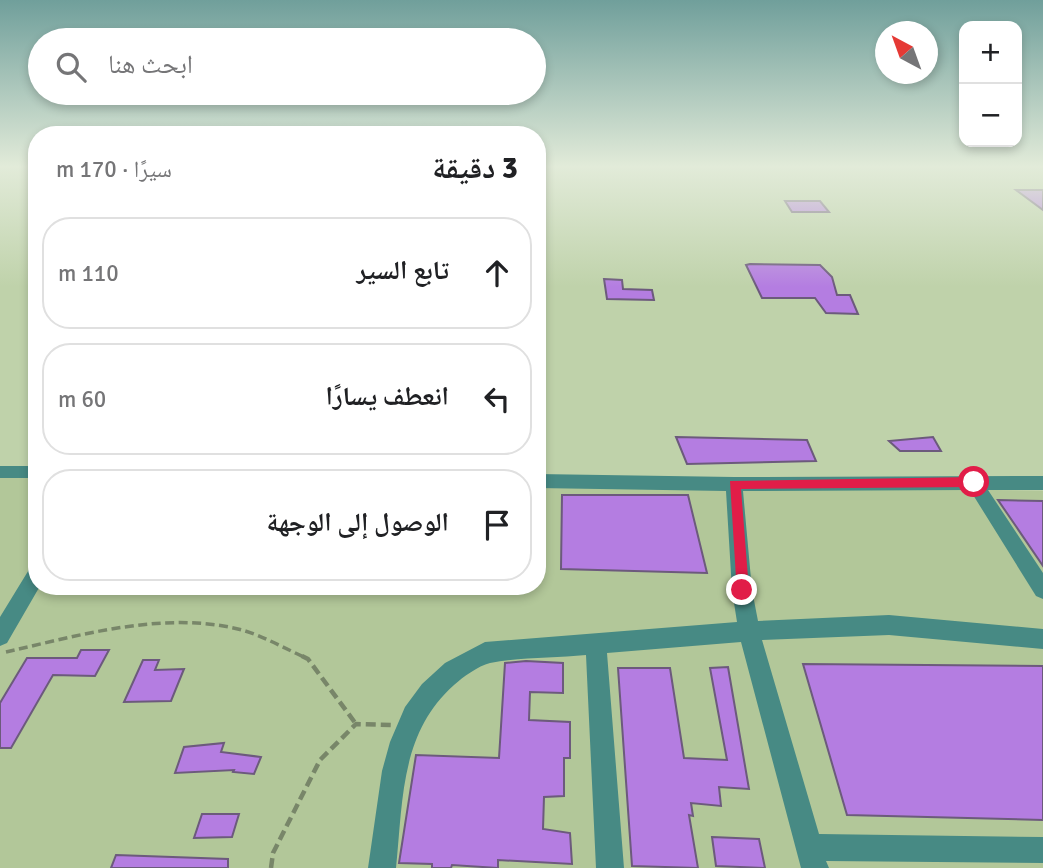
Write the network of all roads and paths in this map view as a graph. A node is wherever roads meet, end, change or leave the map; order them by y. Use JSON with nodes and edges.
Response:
{"nodes":[{"id":1,"x":0,"y":472,"type":"edge"},
{"id":2,"x":28,"y":472,"type":"edge"},
{"id":3,"x":546,"y":481,"type":"edge"},
{"id":4,"x":974,"y":482,"type":"junction"},
{"id":5,"x":1043,"y":483,"type":"edge"},
{"id":6,"x":734,"y":484,"type":"junction"},
{"id":7,"x":28,"y":590,"type":"edge"},
{"id":8,"x":1043,"y":590,"type":"edge"},
{"id":9,"x":749,"y":631,"type":"junction"},
{"id":10,"x":0,"y":636,"type":"edge"},
{"id":11,"x":1043,"y":639,"type":"edge"},
{"id":12,"x":596,"y":644,"type":"junction"},
{"id":13,"x":0,"y":653,"type":"edge"},
{"id":14,"x":356,"y":724,"type":"junction"},
{"id":15,"x":406,"y":726,"type":"junction"},
{"id":16,"x":1043,"y":849,"type":"edge"},
{"id":17,"x":811,"y":858,"type":"edge"},
{"id":18,"x":271,"y":868,"type":"edge"},
{"id":19,"x":382,"y":868,"type":"edge"},
{"id":20,"x":610,"y":868,"type":"edge"}],
"edges":[{"from":1,"to":2,"type":"lane"},
{"from":3,"to":6,"type":"lane"},
{"from":4,"to":5,"type":"lane"},
{"from":4,"to":6,"type":"lane"},
{"from":4,"to":8,"type":"lane"},
{"from":6,"to":9,"type":"lane"},
{"from":7,"to":10,"type":"lane"},
{"from":9,"to":11,"type":"lane"},
{"from":9,"to":12,"type":"lane"},
{"from":9,"to":17,"type":"lane"},
{"from":12,"to":15,"type":"lane"},
{"from":12,"to":20,"type":"lane"},
{"from":13,"to":14,"type":"path"},
{"from":14,"to":15,"type":"path"},
{"from":14,"to":18,"type":"path"},
{"from":15,"to":19,"type":"lane"},
{"from":16,"to":17,"type":"lane"}]}
